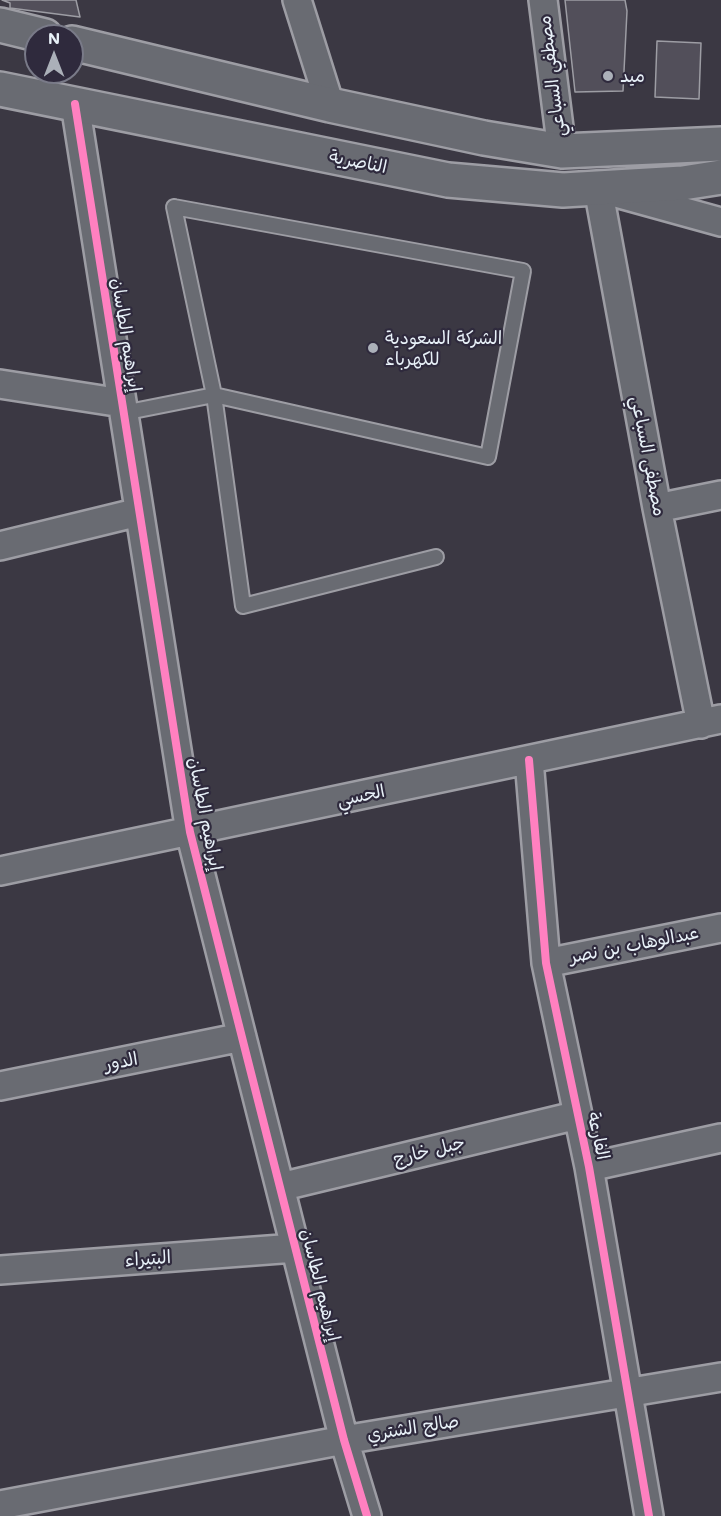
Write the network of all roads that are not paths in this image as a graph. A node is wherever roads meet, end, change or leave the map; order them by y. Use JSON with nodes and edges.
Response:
{"nodes":[{"id":1,"x":297,"y":0,"type":"edge"},
{"id":2,"x":543,"y":0,"type":"edge"},
{"id":3,"x":0,"y":25,"type":"edge"},
{"id":4,"x":24,"y":31,"type":"edge"},
{"id":5,"x":84,"y":46,"type":"edge"},
{"id":6,"x":0,"y":89,"type":"edge"},
{"id":7,"x":75,"y":104,"type":"junction"},
{"id":8,"x":330,"y":105,"type":"junction"},
{"id":9,"x":721,"y":144,"type":"edge"},
{"id":10,"x":561,"y":151,"type":"junction"},
{"id":11,"x":721,"y":177,"type":"edge"},
{"id":12,"x":598,"y":188,"type":"junction"},
{"id":13,"x":721,"y":222,"type":"edge"},
{"id":14,"x":0,"y":384,"type":"edge"},
{"id":15,"x":213,"y":395,"type":"junction"},
{"id":16,"x":123,"y":408,"type":"junction"},
{"id":17,"x":721,"y":495,"type":"edge"},
{"id":18,"x":657,"y":508,"type":"junction"},
{"id":19,"x":139,"y":512,"type":"junction"},
{"id":20,"x":0,"y":546,"type":"edge"},
{"id":21,"x":436,"y":557,"type":"dead end"},
{"id":22,"x":711,"y":722,"type":"edge"},
{"id":23,"x":529,"y":760,"type":"junction"},
{"id":24,"x":190,"y":832,"type":"junction"},
{"id":25,"x":0,"y":871,"type":"edge"},
{"id":26,"x":721,"y":928,"type":"edge"},
{"id":27,"x":546,"y":963,"type":"junction"},
{"id":28,"x":242,"y":1037,"type":"junction"},
{"id":29,"x":0,"y":1086,"type":"edge"},
{"id":30,"x":578,"y":1114,"type":"junction"},
{"id":31,"x":721,"y":1138,"type":"edge"},
{"id":32,"x":589,"y":1167,"type":"junction"},
{"id":33,"x":280,"y":1186,"type":"junction"},
{"id":34,"x":295,"y":1248,"type":"junction"},
{"id":35,"x":0,"y":1270,"type":"edge"},
{"id":36,"x":721,"y":1377,"type":"edge"},
{"id":37,"x":628,"y":1392,"type":"junction"},
{"id":38,"x":344,"y":1440,"type":"junction"},
{"id":39,"x":0,"y":1505,"type":"edge"},
{"id":40,"x":367,"y":1516,"type":"edge"},
{"id":41,"x":649,"y":1516,"type":"edge"}],
"edges":[{"from":1,"to":8,"type":"street"},
{"from":2,"to":10,"type":"street","name":"مصطفي السباعي"},
{"from":3,"to":4,"type":"main road"},
{"from":5,"to":8,"type":"main road"},
{"from":6,"to":7,"type":"main road","name":"الناصرية"},
{"from":7,"to":12,"type":"main road","name":"الناصرية"},
{"from":7,"to":16,"type":"street","name":"إبراهيم الطاسان"},
{"from":8,"to":10,"type":"main road"},
{"from":9,"to":10,"type":"main road"},
{"from":11,"to":12,"type":"main road","name":"الناصرية"},
{"from":12,"to":13,"type":"street"},
{"from":12,"to":18,"type":"street","name":"مصطفى السباعي"},
{"from":14,"to":16,"type":"street"},
{"from":15,"to":15,"type":"lane"},
{"from":15,"to":16,"type":"lane"},
{"from":15,"to":21,"type":"lane"},
{"from":16,"to":19,"type":"street","name":"إبراهيم الطاسان"},
{"from":17,"to":18,"type":"street"},
{"from":18,"to":22,"type":"street","name":"مصطفى السباعي"},
{"from":19,"to":20,"type":"street"},
{"from":19,"to":24,"type":"street","name":"إبراهيم الطاسان"},
{"from":22,"to":23,"type":"street","name":"الحسي"},
{"from":23,"to":24,"type":"street","name":"الحسي"},
{"from":23,"to":27,"type":"street","name":"الفارعة"},
{"from":24,"to":25,"type":"street","name":"الحسي"},
{"from":24,"to":28,"type":"street","name":"إبراهيم الطاسان"},
{"from":26,"to":27,"type":"street","name":"عبدالوهاب بن نصر"},
{"from":27,"to":30,"type":"street","name":"الفارعة"},
{"from":28,"to":29,"type":"street","name":"الدور"},
{"from":28,"to":33,"type":"street","name":"إبراهيم الطاسان"},
{"from":30,"to":32,"type":"street","name":"الفارعة"},
{"from":30,"to":33,"type":"street","name":"جبل خارج"},
{"from":31,"to":32,"type":"street"},
{"from":32,"to":37,"type":"street","name":"الفارعة"},
{"from":33,"to":34,"type":"street","name":"إبراهيم الطاسان"},
{"from":34,"to":35,"type":"street","name":"البتيراء"},
{"from":34,"to":38,"type":"street","name":"إبراهيم الطاسان"},
{"from":36,"to":37,"type":"street","name":"صالح الشتري"},
{"from":37,"to":38,"type":"street","name":"صالح الشتري"},
{"from":37,"to":41,"type":"street","name":"الفارعة"},
{"from":38,"to":39,"type":"street","name":"صالح الشتري"},
{"from":38,"to":40,"type":"street","name":"إبراهيم الطاسان"}]}
